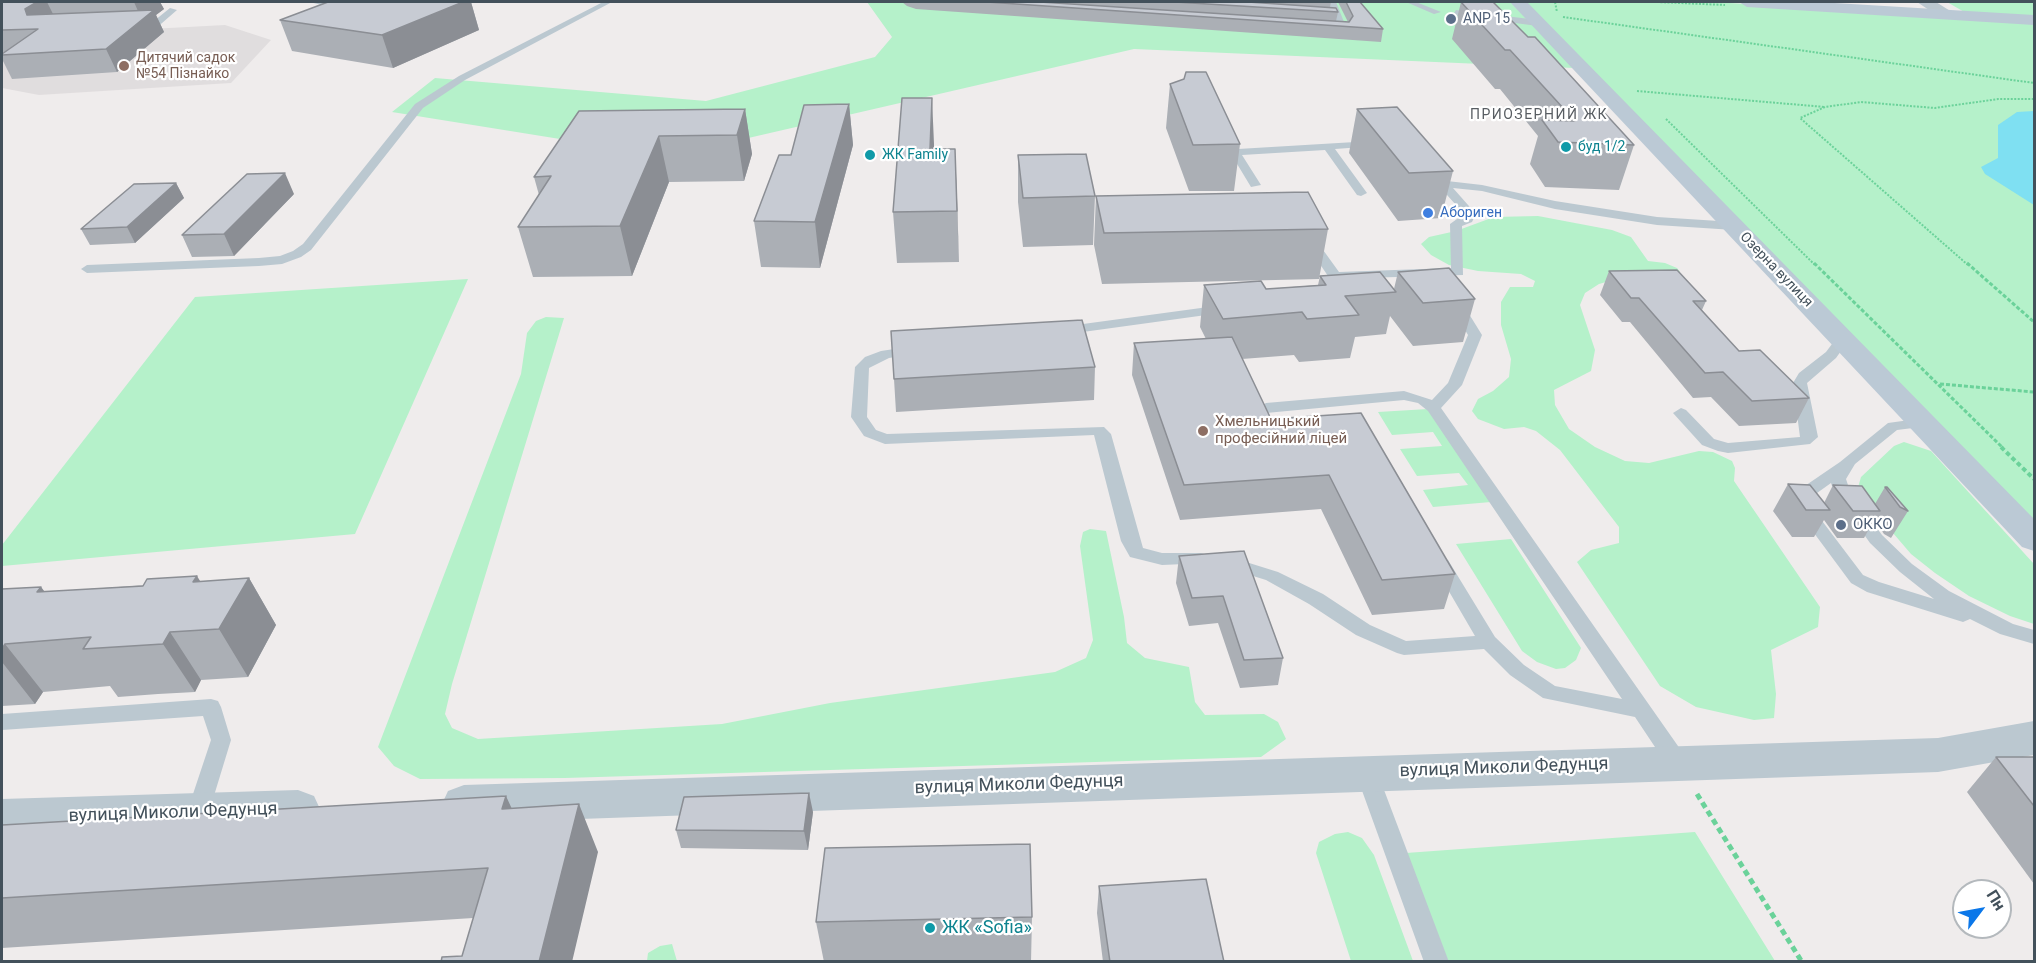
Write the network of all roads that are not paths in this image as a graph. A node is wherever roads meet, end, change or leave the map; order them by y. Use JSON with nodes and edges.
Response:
{"nodes":[{"id":1,"x":313,"y":2,"type":"edge"},
{"id":2,"x":608,"y":2,"type":"edge"},
{"id":3,"x":1332,"y":2,"type":"edge"},
{"id":4,"x":1410,"y":2,"type":"edge"},
{"id":5,"x":1518,"y":2,"type":"edge"},
{"id":6,"x":1747,"y":2,"type":"edge"},
{"id":7,"x":1925,"y":2,"type":"edge"},
{"id":8,"x":331,"y":5,"type":"edge"},
{"id":9,"x":173,"y":10,"type":"dead end"},
{"id":10,"x":1437,"y":12,"type":"dead end"},
{"id":11,"x":1456,"y":13,"type":"dead end"},
{"id":12,"x":1947,"y":14,"type":"junction"},
{"id":13,"x":1327,"y":15,"type":"edge"},
{"id":14,"x":1339,"y":16,"type":"junction"},
{"id":15,"x":1548,"y":19,"type":"junction"},
{"id":16,"x":2034,"y":20,"type":"edge"},
{"id":17,"x":129,"y":29,"type":"edge"},
{"id":18,"x":1328,"y":31,"type":"edge"},
{"id":19,"x":1386,"y":143,"type":"edge"},
{"id":20,"x":1328,"y":147,"type":"junction"},
{"id":21,"x":1423,"y":160,"type":"edge"},
{"id":22,"x":1443,"y":184,"type":"junction"},
{"id":23,"x":1255,"y":185,"type":"dead end"},
{"id":24,"x":1361,"y":193,"type":"dead end"},
{"id":25,"x":1734,"y":226,"type":"junction"},
{"id":26,"x":1299,"y":234,"type":"edge"},
{"id":27,"x":87,"y":269,"type":"dead end"},
{"id":28,"x":1444,"y":293,"type":"edge"},
{"id":29,"x":1242,"y":306,"type":"edge"},
{"id":30,"x":1836,"y":332,"type":"junction"},
{"id":31,"x":1049,"y":333,"type":"edge"},
{"id":32,"x":933,"y":348,"type":"edge"},
{"id":33,"x":1344,"y":401,"type":"junction"},
{"id":34,"x":1266,"y":408,"type":"edge"},
{"id":35,"x":1433,"y":408,"type":"junction"},
{"id":36,"x":1682,"y":413,"type":"dead end"},
{"id":37,"x":1356,"y":421,"type":"edge"},
{"id":38,"x":1924,"y":423,"type":"junction"},
{"id":39,"x":1849,"y":462,"type":"junction"},
{"id":40,"x":2034,"y":538,"type":"edge"},
{"id":41,"x":1434,"y":552,"type":"edge"},
{"id":42,"x":2007,"y":629,"type":"junction"},
{"id":43,"x":2034,"y":637,"type":"edge"},
{"id":44,"x":1488,"y":642,"type":"junction"},
{"id":45,"x":1641,"y":710,"type":"junction"},
{"id":46,"x":2,"y":722,"type":"edge"},
{"id":47,"x":2034,"y":738,"type":"edge"},
{"id":48,"x":1677,"y":762,"type":"junction"},
{"id":49,"x":1367,"y":774,"type":"junction"},
{"id":50,"x":423,"y":805,"type":"edge"},
{"id":51,"x":340,"y":807,"type":"edge"},
{"id":52,"x":198,"y":812,"type":"junction"},
{"id":53,"x":2,"y":818,"type":"edge"},
{"id":54,"x":1437,"y":962,"type":"edge"}],
"edges":[{"from":1,"to":8,"type":"lane"},
{"from":2,"to":27,"type":"lane"},
{"from":3,"to":14,"type":"lane"},
{"from":4,"to":10,"type":"lane"},
{"from":5,"to":15,"type":"street","name":"Озерна вулиця"},
{"from":6,"to":12,"type":"street"},
{"from":7,"to":12,"type":"street"},
{"from":9,"to":17,"type":"lane"},
{"from":11,"to":15,"type":"lane"},
{"from":12,"to":16,"type":"street"},
{"from":13,"to":14,"type":"lane"},
{"from":14,"to":18,"type":"lane"},
{"from":15,"to":25,"type":"street","name":"Озерна вулиця"},
{"from":19,"to":20,"type":"lane"},
{"from":20,"to":23,"type":"lane"},
{"from":20,"to":24,"type":"lane"},
{"from":21,"to":22,"type":"lane"},
{"from":22,"to":25,"type":"lane"},
{"from":22,"to":26,"type":"lane"},
{"from":25,"to":30,"type":"street","name":"Озерна вулиця"},
{"from":28,"to":35,"type":"lane"},
{"from":29,"to":31,"type":"lane"},
{"from":30,"to":36,"type":"lane"},
{"from":30,"to":38,"type":"street","name":"Озерна вулиця"},
{"from":32,"to":44,"type":"lane"},
{"from":33,"to":34,"type":"lane"},
{"from":33,"to":35,"type":"lane"},
{"from":33,"to":37,"type":"lane"},
{"from":35,"to":45,"type":"lane"},
{"from":38,"to":39,"type":"lane"},
{"from":38,"to":40,"type":"street","name":"Озерна вулиця"},
{"from":39,"to":42,"type":"lane"},
{"from":39,"to":42,"type":"lane"},
{"from":41,"to":44,"type":"lane"},
{"from":42,"to":43,"type":"lane"},
{"from":44,"to":45,"type":"lane"},
{"from":45,"to":48,"type":"lane"},
{"from":46,"to":52,"type":"lane"},
{"from":47,"to":48,"type":"street","name":"вулиця Миколи Федунця"},
{"from":48,"to":49,"type":"street","name":"вулиця Миколи Федунця"},
{"from":49,"to":50,"type":"street","name":"вулиця Миколи Федунця"},
{"from":49,"to":54,"type":"lane"},
{"from":51,"to":52,"type":"street","name":"вулиця Миколи Федунця"},
{"from":52,"to":53,"type":"street","name":"вулиця Миколи Федунця"}]}
